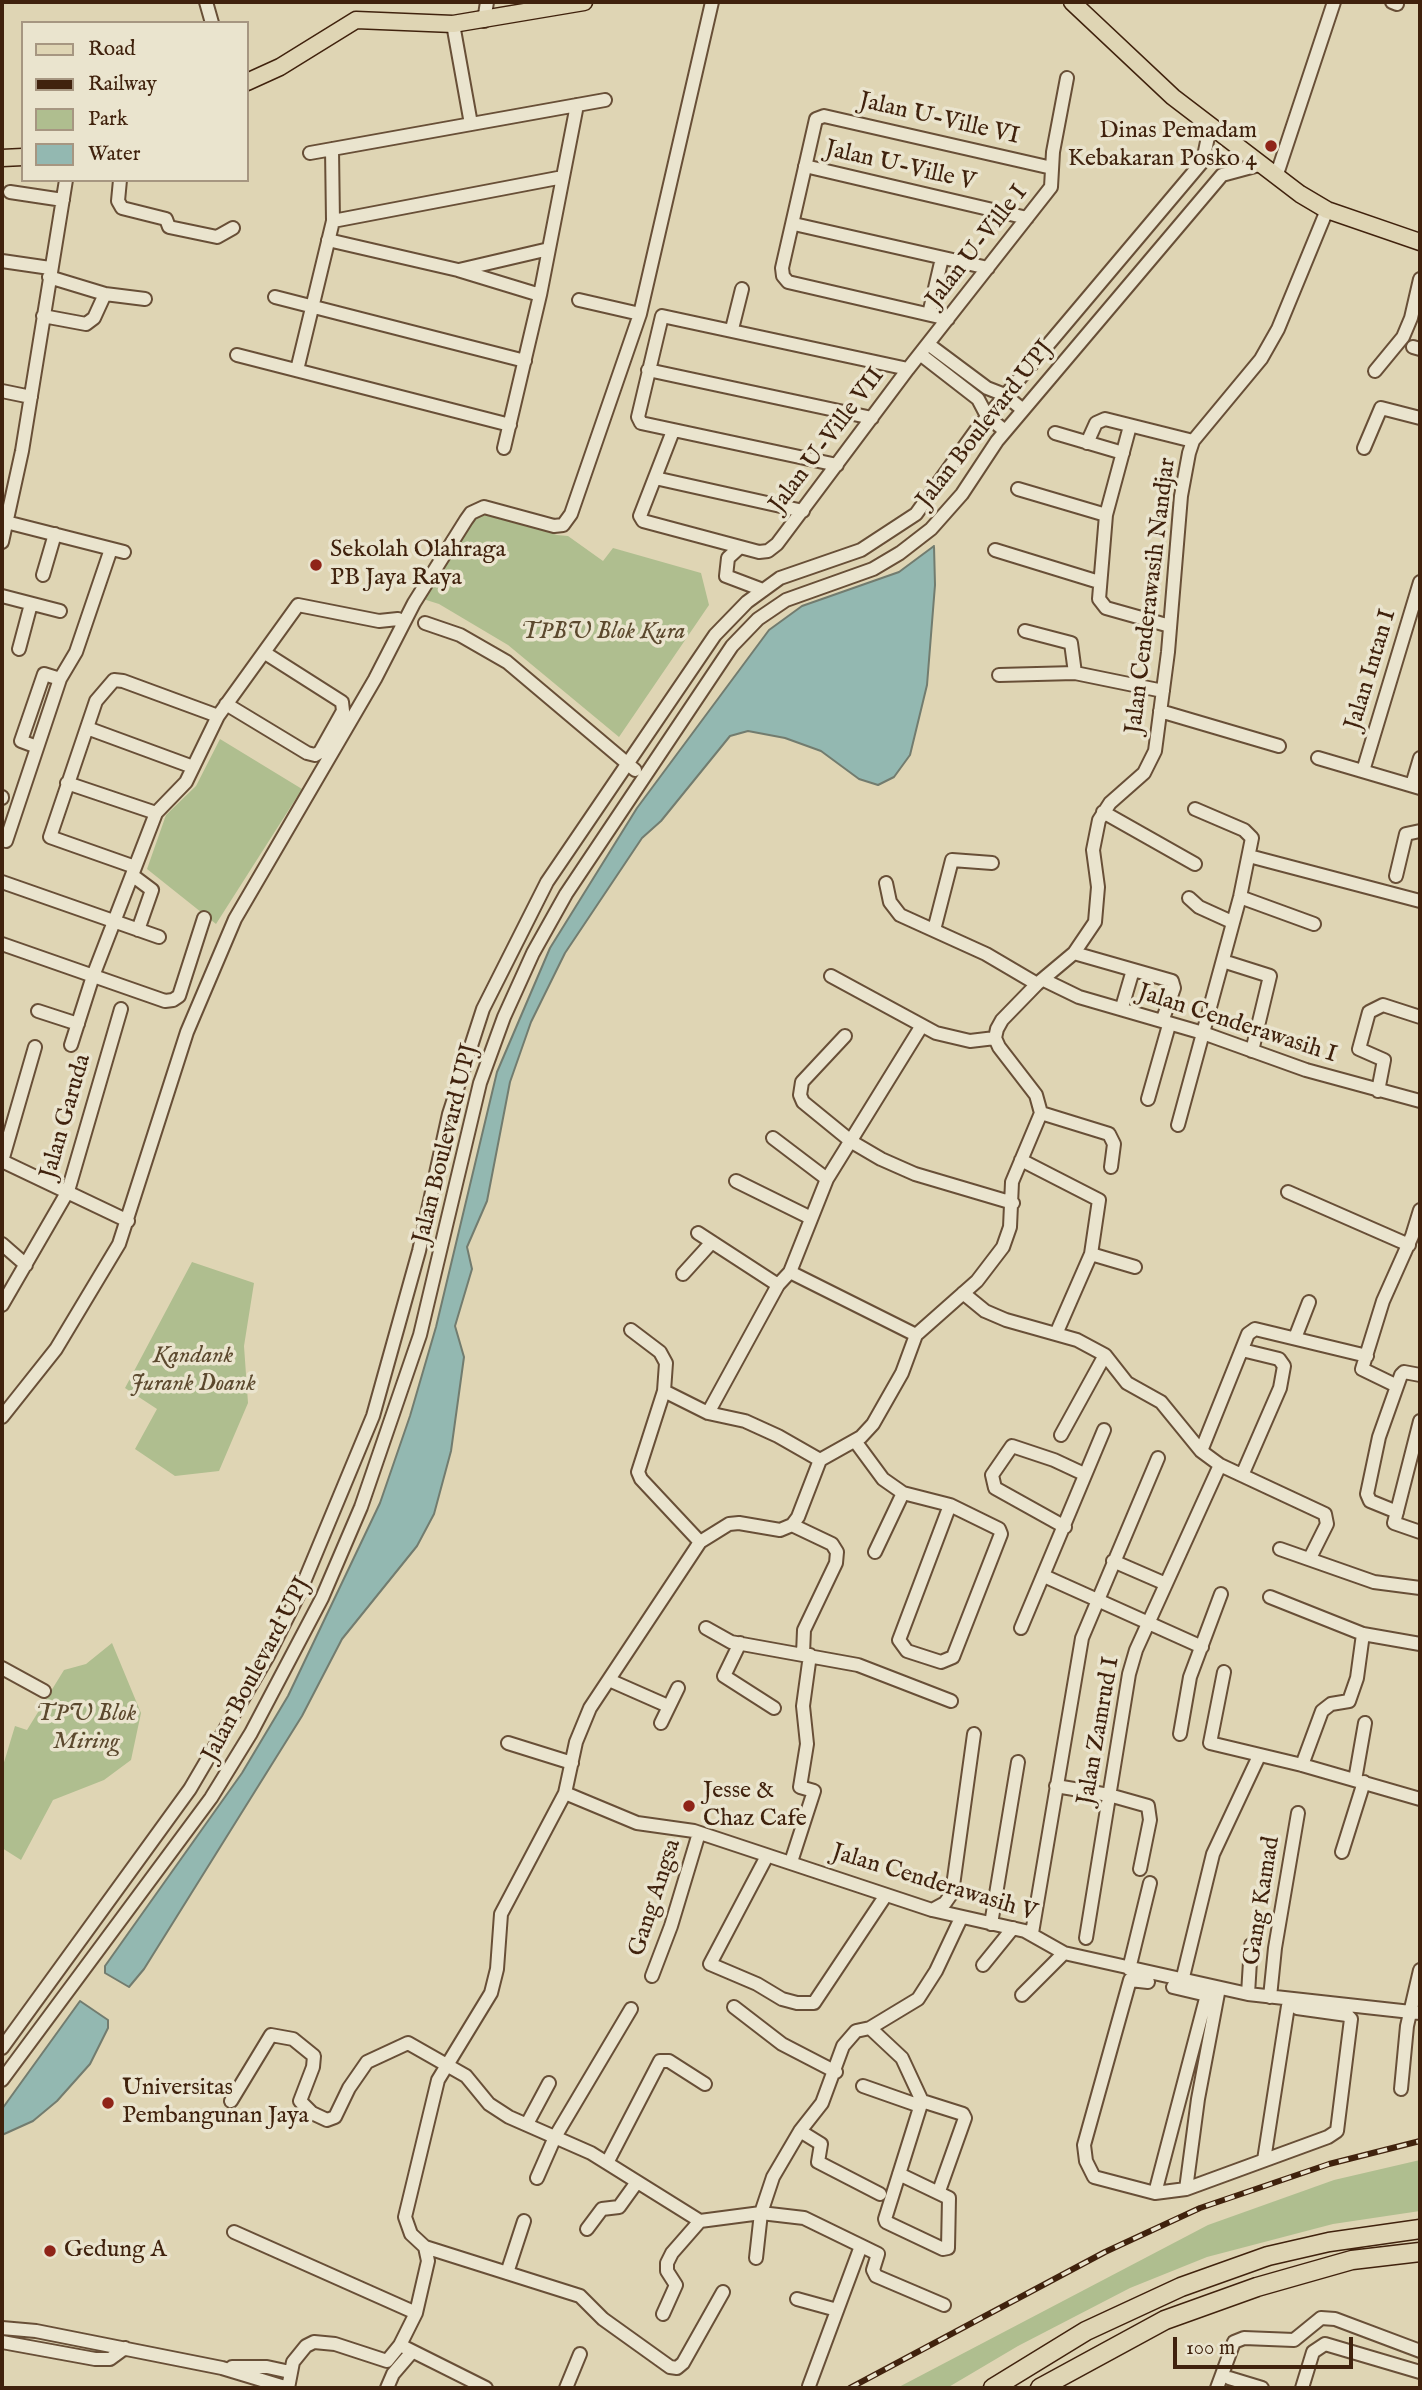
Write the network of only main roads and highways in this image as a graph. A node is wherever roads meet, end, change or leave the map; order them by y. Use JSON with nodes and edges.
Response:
{"nodes":[{"id":1,"x":584,"y":2,"type":"edge"},
{"id":2,"x":1072,"y":2,"type":"edge"},
{"id":3,"x":555,"y":5,"type":"edge"},
{"id":4,"x":248,"y":82,"type":"edge"},
{"id":5,"x":21,"y":157,"type":"edge"},
{"id":6,"x":2,"y":158,"type":"edge"},
{"id":7,"x":1420,"y":242,"type":"edge"},
{"id":8,"x":1420,"y":2229,"type":"edge"},
{"id":9,"x":1420,"y":2252,"type":"edge"},
{"id":10,"x":993,"y":2388,"type":"edge"},
{"id":11,"x":1040,"y":2388,"type":"edge"}],
"edges":[{"from":1,"to":3,"type":"main road"},
{"from":2,"to":7,"type":"main road"},
{"from":3,"to":4,"type":"main road"},
{"from":5,"to":6,"type":"main road"},
{"from":8,"to":10,"type":"highway"},
{"from":9,"to":11,"type":"highway"}]}
